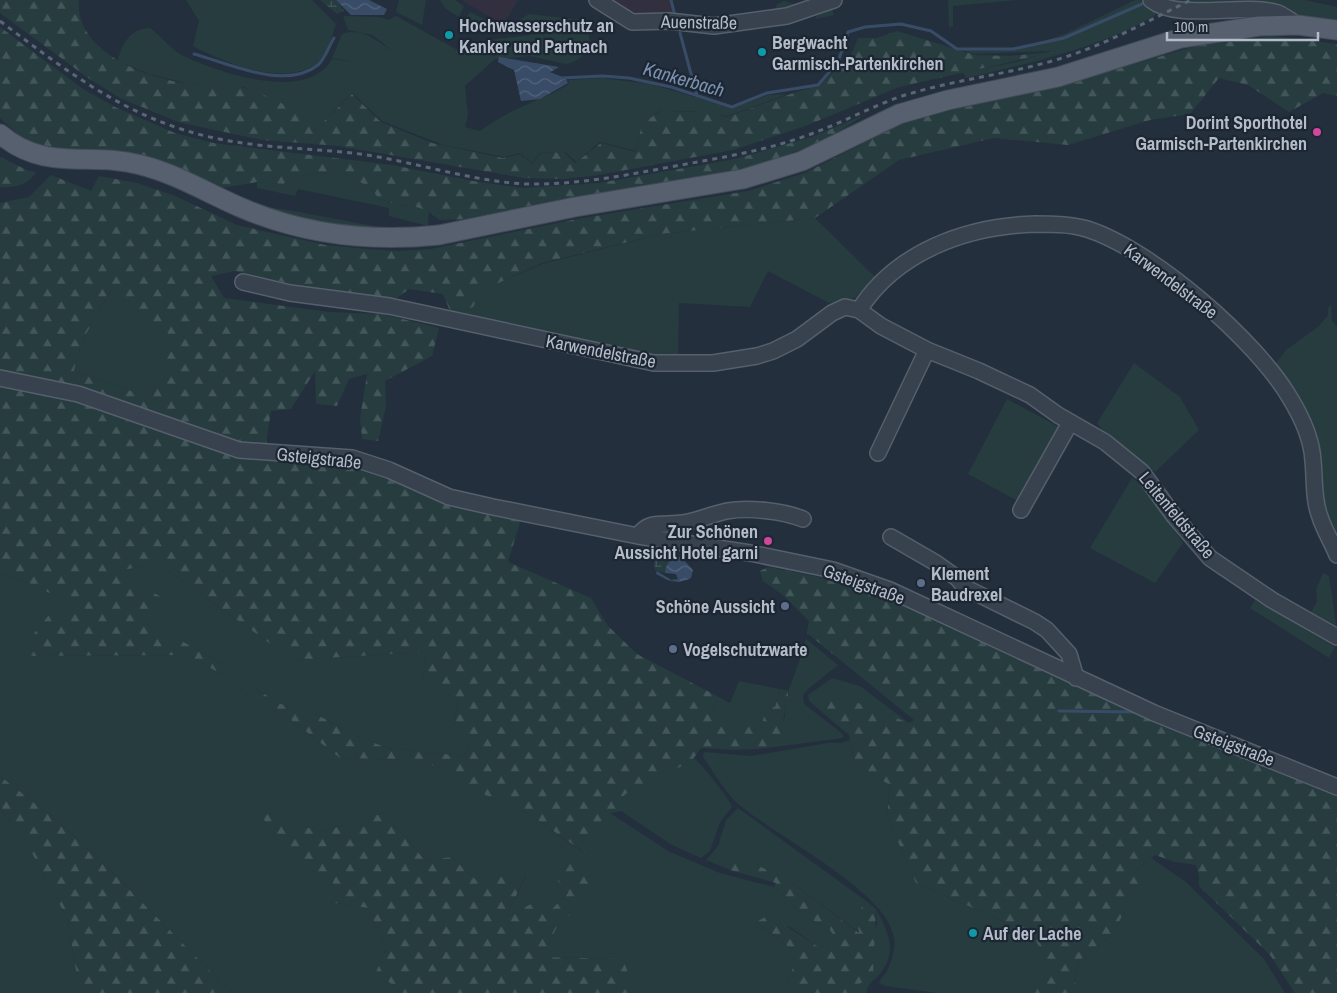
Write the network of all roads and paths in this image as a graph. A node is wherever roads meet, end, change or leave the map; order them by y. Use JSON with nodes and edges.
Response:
{"nodes":[{"id":1,"x":597,"y":0,"type":"edge"},
{"id":2,"x":834,"y":0,"type":"edge"},
{"id":3,"x":1154,"y":2,"type":"edge"},
{"id":4,"x":1298,"y":25,"type":"junction"},
{"id":5,"x":1337,"y":30,"type":"edge"},
{"id":6,"x":0,"y":134,"type":"edge"},
{"id":7,"x":243,"y":282,"type":"dead end"},
{"id":8,"x":859,"y":310,"type":"junction"},
{"id":9,"x":927,"y":350,"type":"junction"},
{"id":10,"x":0,"y":378,"type":"edge"},
{"id":11,"x":1070,"y":423,"type":"junction"},
{"id":12,"x":878,"y":453,"type":"dead end"},
{"id":13,"x":1021,"y":510,"type":"dead end"},
{"id":14,"x":803,"y":519,"type":"dead end"},
{"id":15,"x":638,"y":536,"type":"junction"},
{"id":16,"x":891,"y":537,"type":"dead end"},
{"id":17,"x":1337,"y":555,"type":"edge"},
{"id":18,"x":1337,"y":637,"type":"edge"},
{"id":19,"x":1076,"y":678,"type":"junction"},
{"id":20,"x":1337,"y":787,"type":"edge"}],
"edges":[{"from":1,"to":2,"type":"street","name":"Auenstraße"},
{"from":3,"to":4,"type":"street"},
{"from":4,"to":5,"type":"main road"},
{"from":4,"to":6,"type":"main road"},
{"from":7,"to":8,"type":"street","name":"Karwendelstraße"},
{"from":8,"to":9,"type":"street","name":"Leitenfeldstraße"},
{"from":8,"to":17,"type":"street","name":"Karwendelstraße"},
{"from":9,"to":11,"type":"street","name":"Leitenfeldstraße"},
{"from":9,"to":12,"type":"street"},
{"from":10,"to":15,"type":"street","name":"Gsteigstraße"},
{"from":11,"to":13,"type":"street"},
{"from":11,"to":18,"type":"street","name":"Leitenfeldstraße"},
{"from":14,"to":15,"type":"street"},
{"from":15,"to":19,"type":"street","name":"Gsteigstraße"},
{"from":16,"to":19,"type":"street"},
{"from":19,"to":20,"type":"street","name":"Gsteigstraße"}]}
